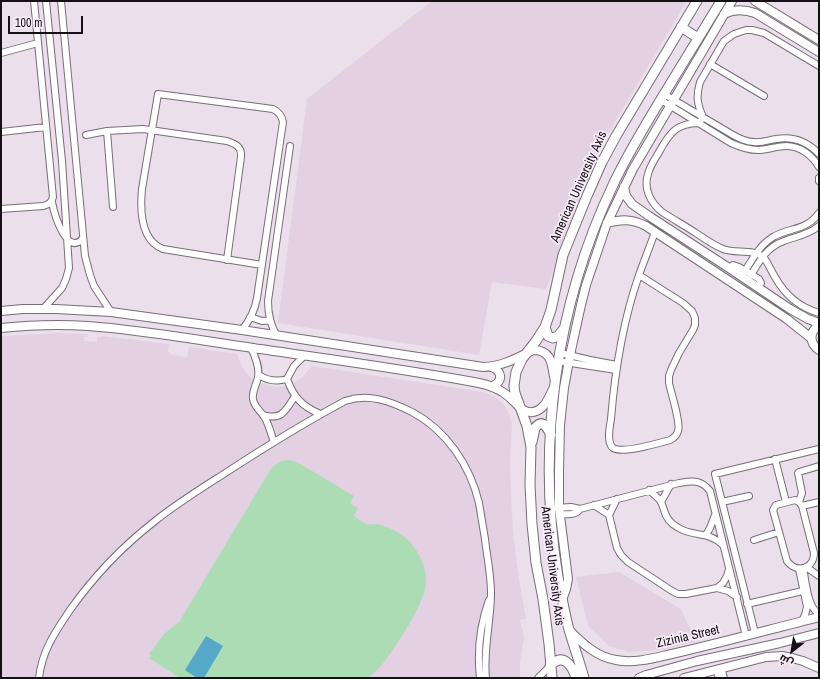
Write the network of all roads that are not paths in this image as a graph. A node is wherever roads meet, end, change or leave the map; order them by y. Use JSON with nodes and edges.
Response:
{"nodes":[{"id":1,"x":34,"y":1,"type":"edge"},
{"id":2,"x":46,"y":1,"type":"edge"},
{"id":3,"x":61,"y":1,"type":"edge"},
{"id":4,"x":697,"y":1,"type":"edge"},
{"id":5,"x":721,"y":1,"type":"edge"},
{"id":6,"x":732,"y":1,"type":"edge"},
{"id":7,"x":755,"y":1,"type":"edge"},
{"id":8,"x":724,"y":14,"type":"junction"},
{"id":9,"x":681,"y":27,"type":"junction"},
{"id":10,"x":698,"y":38,"type":"junction"},
{"id":11,"x":819,"y":40,"type":"edge"},
{"id":12,"x":38,"y":43,"type":"junction"},
{"id":13,"x":1,"y":52,"type":"edge"},
{"id":14,"x":819,"y":52,"type":"edge"},
{"id":15,"x":710,"y":64,"type":"junction"},
{"id":16,"x":819,"y":66,"type":"edge"},
{"id":17,"x":764,"y":96,"type":"dead end"},
{"id":18,"x":662,"y":97,"type":"junction"},
{"id":19,"x":671,"y":102,"type":"junction"},
{"id":20,"x":702,"y":117,"type":"junction"},
{"id":21,"x":698,"y":123,"type":"junction"},
{"id":22,"x":46,"y":127,"type":"junction"},
{"id":23,"x":152,"y":130,"type":"junction"},
{"id":24,"x":107,"y":131,"type":"junction"},
{"id":25,"x":1,"y":132,"type":"edge"},
{"id":26,"x":86,"y":135,"type":"dead end"},
{"id":27,"x":290,"y":146,"type":"dead end"},
{"id":28,"x":819,"y":154,"type":"edge"},
{"id":29,"x":277,"y":166,"type":"junction"},
{"id":30,"x":287,"y":167,"type":"junction"},
{"id":31,"x":819,"y":167,"type":"edge"},
{"id":32,"x":276,"y":175,"type":"junction"},
{"id":33,"x":286,"y":176,"type":"junction"},
{"id":34,"x":624,"y":187,"type":"junction"},
{"id":35,"x":52,"y":202,"type":"junction"},
{"id":36,"x":113,"y":207,"type":"dead end"},
{"id":37,"x":1,"y":209,"type":"edge"},
{"id":38,"x":819,"y":213,"type":"edge"},
{"id":39,"x":607,"y":222,"type":"junction"},
{"id":40,"x":819,"y":226,"type":"edge"},
{"id":41,"x":593,"y":232,"type":"junction"},
{"id":42,"x":655,"y":232,"type":"junction"},
{"id":43,"x":603,"y":234,"type":"junction"},
{"id":44,"x":67,"y":238,"type":"junction"},
{"id":45,"x":83,"y":238,"type":"junction"},
{"id":46,"x":266,"y":240,"type":"junction"},
{"id":47,"x":276,"y":242,"type":"junction"},
{"id":48,"x":759,"y":255,"type":"junction"},
{"id":49,"x":227,"y":260,"type":"junction"},
{"id":50,"x":262,"y":265,"type":"junction"},
{"id":51,"x":729,"y":268,"type":"junction"},
{"id":52,"x":745,"y":271,"type":"junction"},
{"id":53,"x":639,"y":275,"type":"junction"},
{"id":54,"x":751,"y":275,"type":"junction"},
{"id":55,"x":759,"y":288,"type":"junction"},
{"id":56,"x":43,"y":309,"type":"junction"},
{"id":57,"x":1,"y":311,"type":"edge"},
{"id":58,"x":111,"y":312,"type":"junction"},
{"id":59,"x":819,"y":312,"type":"edge"},
{"id":60,"x":250,"y":317,"type":"junction"},
{"id":61,"x":270,"y":320,"type":"junction"},
{"id":62,"x":819,"y":324,"type":"edge"},
{"id":63,"x":1,"y":328,"type":"edge"},
{"id":64,"x":544,"y":328,"type":"junction"},
{"id":65,"x":564,"y":329,"type":"junction"},
{"id":66,"x":242,"y":330,"type":"junction"},
{"id":67,"x":277,"y":336,"type":"junction"},
{"id":68,"x":811,"y":338,"type":"junction"},
{"id":69,"x":251,"y":348,"type":"junction"},
{"id":70,"x":817,"y":348,"type":"edge"},
{"id":71,"x":526,"y":354,"type":"junction"},
{"id":72,"x":304,"y":356,"type":"junction"},
{"id":73,"x":559,"y":357,"type":"junction"},
{"id":74,"x":819,"y":358,"type":"edge"},
{"id":75,"x":569,"y":359,"type":"junction"},
{"id":76,"x":491,"y":367,"type":"junction"},
{"id":77,"x":617,"y":367,"type":"junction"},
{"id":78,"x":259,"y":375,"type":"junction"},
{"id":79,"x":287,"y":379,"type":"junction"},
{"id":80,"x":555,"y":384,"type":"junction"},
{"id":81,"x":492,"y":386,"type":"junction"},
{"id":82,"x":295,"y":396,"type":"junction"},
{"id":83,"x":519,"y":407,"type":"junction"},
{"id":84,"x":320,"y":414,"type":"junction"},
{"id":85,"x":263,"y":415,"type":"junction"},
{"id":86,"x":551,"y":435,"type":"junction"},
{"id":87,"x":274,"y":442,"type":"junction"},
{"id":88,"x":530,"y":447,"type":"junction"},
{"id":89,"x":819,"y":449,"type":"edge"},
{"id":90,"x":775,"y":459,"type":"junction"},
{"id":91,"x":819,"y":466,"type":"edge"},
{"id":92,"x":671,"y":484,"type":"junction"},
{"id":93,"x":649,"y":490,"type":"junction"},
{"id":94,"x":749,"y":496,"type":"dead end"},
{"id":95,"x":617,"y":499,"type":"junction"},
{"id":96,"x":662,"y":502,"type":"junction"},
{"id":97,"x":722,"y":502,"type":"junction"},
{"id":98,"x":786,"y":502,"type":"junction"},
{"id":99,"x":819,"y":502,"type":"edge"},
{"id":100,"x":801,"y":504,"type":"junction"},
{"id":101,"x":594,"y":505,"type":"junction"},
{"id":102,"x":556,"y":510,"type":"junction"},
{"id":103,"x":716,"y":514,"type":"junction"},
{"id":104,"x":609,"y":515,"type":"junction"},
{"id":105,"x":779,"y":532,"type":"junction"},
{"id":106,"x":706,"y":535,"type":"junction"},
{"id":107,"x":754,"y":540,"type":"dead end"},
{"id":108,"x":724,"y":545,"type":"junction"},
{"id":109,"x":817,"y":552,"type":"edge"},
{"id":110,"x":729,"y":568,"type":"junction"},
{"id":111,"x":803,"y":568,"type":"junction"},
{"id":112,"x":819,"y":576,"type":"edge"},
{"id":113,"x":717,"y":588,"type":"junction"},
{"id":114,"x":805,"y":590,"type":"junction"},
{"id":115,"x":491,"y":593,"type":"junction"},
{"id":116,"x":737,"y":597,"type":"junction"},
{"id":117,"x":747,"y":604,"type":"junction"},
{"id":118,"x":819,"y":616,"type":"edge"},
{"id":119,"x":802,"y":621,"type":"junction"},
{"id":120,"x":570,"y":631,"type":"junction"},
{"id":121,"x":819,"y":633,"type":"edge"},
{"id":122,"x":751,"y":634,"type":"junction"},
{"id":123,"x":780,"y":643,"type":"junction"},
{"id":124,"x":766,"y":657,"type":"junction"},
{"id":125,"x":642,"y":660,"type":"junction"},
{"id":126,"x":697,"y":661,"type":"junction"},
{"id":127,"x":550,"y":666,"type":"junction"},
{"id":128,"x":819,"y":668,"type":"edge"},
{"id":129,"x":719,"y":669,"type":"junction"},
{"id":130,"x":700,"y":673,"type":"junction"},
{"id":131,"x":642,"y":676,"type":"edge"},
{"id":132,"x":39,"y":678,"type":"edge"},
{"id":133,"x":480,"y":678,"type":"edge"},
{"id":134,"x":486,"y":678,"type":"edge"},
{"id":135,"x":538,"y":678,"type":"edge"},
{"id":136,"x":552,"y":678,"type":"edge"},
{"id":137,"x":576,"y":678,"type":"edge"},
{"id":138,"x":584,"y":678,"type":"edge"},
{"id":139,"x":684,"y":678,"type":"edge"},
{"id":140,"x":719,"y":678,"type":"edge"},
{"id":141,"x":724,"y":678,"type":"edge"}],
"edges":[{"from":1,"to":12,"type":"street"},
{"from":2,"to":44,"type":"street"},
{"from":3,"to":45,"type":"street"},
{"from":4,"to":9,"type":"main road","name":"American University Axis"},
{"from":5,"to":10,"type":"main road","name":"American University Axis"},
{"from":6,"to":8,"type":"main road"},
{"from":7,"to":11,"type":"main road"},
{"from":8,"to":14,"type":"main road"},
{"from":8,"to":19,"type":"main road"},
{"from":9,"to":10,"type":"main road"},
{"from":9,"to":64,"type":"main road","name":"American University Axis"},
{"from":10,"to":18,"type":"main road","name":"American University Axis"},
{"from":12,"to":13,"type":"street"},
{"from":12,"to":22,"type":"street"},
{"from":15,"to":16,"type":"street"},
{"from":15,"to":17,"type":"street"},
{"from":15,"to":20,"type":"street"},
{"from":18,"to":19,"type":"street"},
{"from":18,"to":41,"type":"main road","name":"American University Axis"},
{"from":19,"to":20,"type":"street"},
{"from":19,"to":21,"type":"street"},
{"from":19,"to":34,"type":"main road"},
{"from":20,"to":21,"type":"street"},
{"from":20,"to":28,"type":"street"},
{"from":21,"to":31,"type":"street"},
{"from":21,"to":48,"type":"street"},
{"from":22,"to":25,"type":"street"},
{"from":22,"to":35,"type":"street"},
{"from":23,"to":24,"type":"street"},
{"from":23,"to":29,"type":"street"},
{"from":23,"to":49,"type":"street"},
{"from":23,"to":49,"type":"street"},
{"from":24,"to":26,"type":"street"},
{"from":24,"to":36,"type":"street"},
{"from":27,"to":30,"type":"street"},
{"from":29,"to":30,"type":"street"},
{"from":29,"to":32,"type":"street"},
{"from":30,"to":33,"type":"street"},
{"from":32,"to":33,"type":"street"},
{"from":32,"to":46,"type":"street"},
{"from":33,"to":47,"type":"street"},
{"from":34,"to":39,"type":"main road"},
{"from":34,"to":51,"type":"main road"},
{"from":35,"to":37,"type":"street"},
{"from":35,"to":44,"type":"street"},
{"from":38,"to":48,"type":"street"},
{"from":39,"to":42,"type":"main road"},
{"from":39,"to":43,"type":"main road"},
{"from":40,"to":48,"type":"street"},
{"from":41,"to":43,"type":"main road"},
{"from":41,"to":65,"type":"main road","name":"American University Axis"},
{"from":42,"to":53,"type":"street"},
{"from":42,"to":68,"type":"main road"},
{"from":43,"to":75,"type":"main road"},
{"from":44,"to":45,"type":"street"},
{"from":44,"to":56,"type":"street"},
{"from":45,"to":58,"type":"street"},
{"from":46,"to":47,"type":"street"},
{"from":46,"to":50,"type":"street"},
{"from":47,"to":61,"type":"street"},
{"from":48,"to":52,"type":"street"},
{"from":48,"to":54,"type":"street"},
{"from":48,"to":59,"type":"street"},
{"from":49,"to":50,"type":"street"},
{"from":50,"to":60,"type":"street"},
{"from":51,"to":52,"type":"street"},
{"from":51,"to":55,"type":"main road"},
{"from":52,"to":54,"type":"street"},
{"from":53,"to":77,"type":"street"},
{"from":53,"to":77,"type":"street"},
{"from":54,"to":55,"type":"street"},
{"from":55,"to":62,"type":"main road"},
{"from":56,"to":57,"type":"main road"},
{"from":56,"to":58,"type":"main road"},
{"from":58,"to":66,"type":"main road"},
{"from":60,"to":61,"type":"street"},
{"from":60,"to":66,"type":"street"},
{"from":61,"to":67,"type":"street"},
{"from":62,"to":68,"type":"main road"},
{"from":63,"to":69,"type":"main road"},
{"from":64,"to":65,"type":"main road"},
{"from":64,"to":71,"type":"main road","name":"American University Axis"},
{"from":65,"to":73,"type":"main road","name":"American University Axis"},
{"from":66,"to":67,"type":"main road"},
{"from":67,"to":76,"type":"main road"},
{"from":68,"to":70,"type":"main road"},
{"from":69,"to":72,"type":"main road"},
{"from":69,"to":78,"type":"street"},
{"from":70,"to":74,"type":"main road"},
{"from":71,"to":76,"type":"main road"},
{"from":71,"to":80,"type":"main road"},
{"from":71,"to":83,"type":"main road","name":"American University Axis"},
{"from":72,"to":79,"type":"street"},
{"from":72,"to":81,"type":"main road"},
{"from":73,"to":75,"type":"street"},
{"from":73,"to":80,"type":"main road","name":"American University Axis"},
{"from":75,"to":77,"type":"street"},
{"from":75,"to":102,"type":"main road"},
{"from":76,"to":81,"type":"main road"},
{"from":78,"to":79,"type":"street"},
{"from":78,"to":85,"type":"street"},
{"from":79,"to":82,"type":"street"},
{"from":80,"to":83,"type":"main road"},
{"from":80,"to":86,"type":"main road","name":"American University Axis"},
{"from":81,"to":83,"type":"main road"},
{"from":82,"to":84,"type":"street"},
{"from":82,"to":85,"type":"street"},
{"from":83,"to":88,"type":"main road","name":"American University Axis"},
{"from":84,"to":87,"type":"street"},
{"from":84,"to":115,"type":"street"},
{"from":85,"to":87,"type":"street"},
{"from":86,"to":88,"type":"main road"},
{"from":86,"to":102,"type":"main road","name":"American University Axis"},
{"from":87,"to":132,"type":"street"},
{"from":88,"to":127,"type":"main road","name":"American University Axis"},
{"from":89,"to":90,"type":"street"},
{"from":90,"to":97,"type":"street"},
{"from":90,"to":98,"type":"street"},
{"from":91,"to":100,"type":"street"},
{"from":92,"to":93,"type":"street"},
{"from":92,"to":96,"type":"street"},
{"from":92,"to":103,"type":"street"},
{"from":93,"to":95,"type":"street"},
{"from":93,"to":96,"type":"street"},
{"from":94,"to":97,"type":"street"},
{"from":95,"to":101,"type":"street"},
{"from":95,"to":104,"type":"street"},
{"from":96,"to":106,"type":"street"},
{"from":97,"to":117,"type":"street"},
{"from":98,"to":100,"type":"street"},
{"from":98,"to":105,"type":"street"},
{"from":99,"to":100,"type":"street"},
{"from":100,"to":109,"type":"street"},
{"from":101,"to":102,"type":"street"},
{"from":101,"to":104,"type":"street"},
{"from":102,"to":120,"type":"main road","name":"American University Axis"},
{"from":103,"to":106,"type":"street"},
{"from":103,"to":108,"type":"street"},
{"from":104,"to":113,"type":"street"},
{"from":105,"to":107,"type":"street"},
{"from":105,"to":111,"type":"street"},
{"from":106,"to":108,"type":"street"},
{"from":108,"to":110,"type":"street"},
{"from":109,"to":111,"type":"street"},
{"from":110,"to":113,"type":"street"},
{"from":110,"to":116,"type":"street"},
{"from":111,"to":112,"type":"street"},
{"from":111,"to":114,"type":"street"},
{"from":113,"to":116,"type":"street"},
{"from":114,"to":117,"type":"street"},
{"from":114,"to":118,"type":"street"},
{"from":114,"to":119,"type":"street"},
{"from":115,"to":133,"type":"street"},
{"from":115,"to":134,"type":"street"},
{"from":116,"to":122,"type":"street"},
{"from":117,"to":122,"type":"street"},
{"from":118,"to":119,"type":"main road","name":"Zizinia Street"},
{"from":119,"to":122,"type":"main road","name":"Zizinia Street"},
{"from":120,"to":125,"type":"main road","name":"Zizinia Street"},
{"from":120,"to":138,"type":"main road","name":"American University Axis"},
{"from":121,"to":123,"type":"main road","name":"Zizinia Street"},
{"from":122,"to":125,"type":"main road","name":"Zizinia Street"},
{"from":123,"to":124,"type":"main road"},
{"from":123,"to":126,"type":"main road","name":"Zizinia Street"},
{"from":124,"to":128,"type":"main road"},
{"from":124,"to":129,"type":"main road"},
{"from":125,"to":131,"type":"main road"},
{"from":126,"to":130,"type":"main road"},
{"from":126,"to":131,"type":"main road","name":"Zizinia Street"},
{"from":127,"to":135,"type":"street"},
{"from":127,"to":136,"type":"main road","name":"American University Axis"},
{"from":127,"to":137,"type":"main road"},
{"from":129,"to":130,"type":"main road"},
{"from":129,"to":140,"type":"street"},
{"from":129,"to":141,"type":"street"},
{"from":130,"to":139,"type":"main road"}]}
